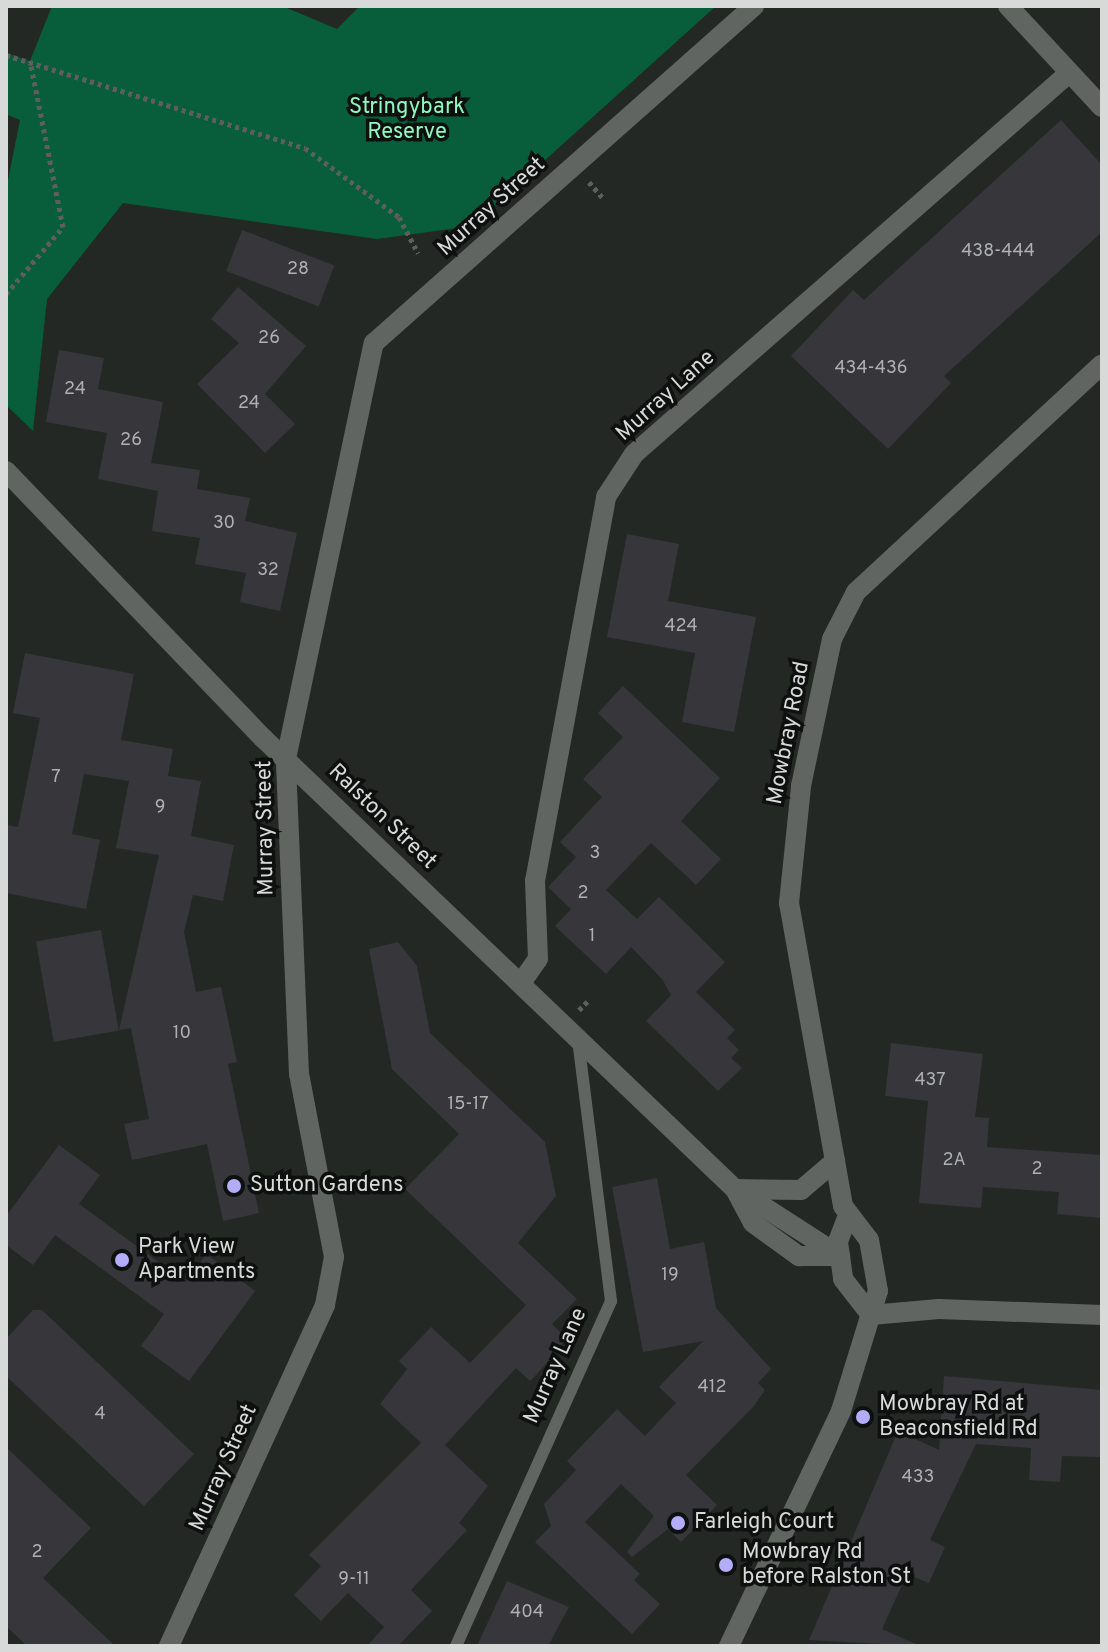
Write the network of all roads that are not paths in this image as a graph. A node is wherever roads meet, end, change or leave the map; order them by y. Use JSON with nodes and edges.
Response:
{"nodes":[{"id":1,"x":754,"y":6,"type":"edge"},
{"id":2,"x":1008,"y":6,"type":"edge"},
{"id":3,"x":1069,"y":73,"type":"junction"},
{"id":4,"x":1102,"y":107,"type":"edge"},
{"id":5,"x":1102,"y":364,"type":"edge"},
{"id":6,"x":6,"y":471,"type":"edge"},
{"id":7,"x":286,"y":759,"type":"junction"},
{"id":8,"x":521,"y":983,"type":"junction"},
{"id":9,"x":578,"y":1041,"type":"junction"},
{"id":10,"x":835,"y":1161,"type":"junction"},
{"id":11,"x":735,"y":1189,"type":"junction"},
{"id":12,"x":847,"y":1218,"type":"junction"},
{"id":13,"x":840,"y":1256,"type":"junction"},
{"id":14,"x":871,"y":1315,"type":"junction"},
{"id":15,"x":1102,"y":1315,"type":"edge"},
{"id":16,"x":169,"y":1646,"type":"edge"},
{"id":17,"x":456,"y":1646,"type":"edge"},
{"id":18,"x":729,"y":1646,"type":"edge"}],
"edges":[{"from":1,"to":7,"type":"street","name":"Murray Street"},
{"from":2,"to":3,"type":"street"},
{"from":3,"to":4,"type":"street"},
{"from":3,"to":8,"type":"street","name":"Murray Lane"},
{"from":5,"to":10,"type":"street","name":"Mowbray Road"},
{"from":6,"to":7,"type":"street","name":"Ralston Street"},
{"from":7,"to":8,"type":"street","name":"Ralston Street"},
{"from":7,"to":16,"type":"street","name":"Murray Street"},
{"from":8,"to":9,"type":"street","name":"Ralston Street"},
{"from":9,"to":11,"type":"street","name":"Ralston Street"},
{"from":9,"to":17,"type":"lane","name":"Murray Lane"},
{"from":10,"to":11,"type":"street"},
{"from":10,"to":12,"type":"street","name":"Mowbray Road"},
{"from":11,"to":13,"type":"street","name":"Ralston Street"},
{"from":12,"to":13,"type":"street","name":"Mowbray Road"},
{"from":12,"to":14,"type":"street","name":"Mowbray Road"},
{"from":13,"to":14,"type":"street"},
{"from":14,"to":15,"type":"street"},
{"from":14,"to":18,"type":"street","name":"Mowbray Road"}]}
